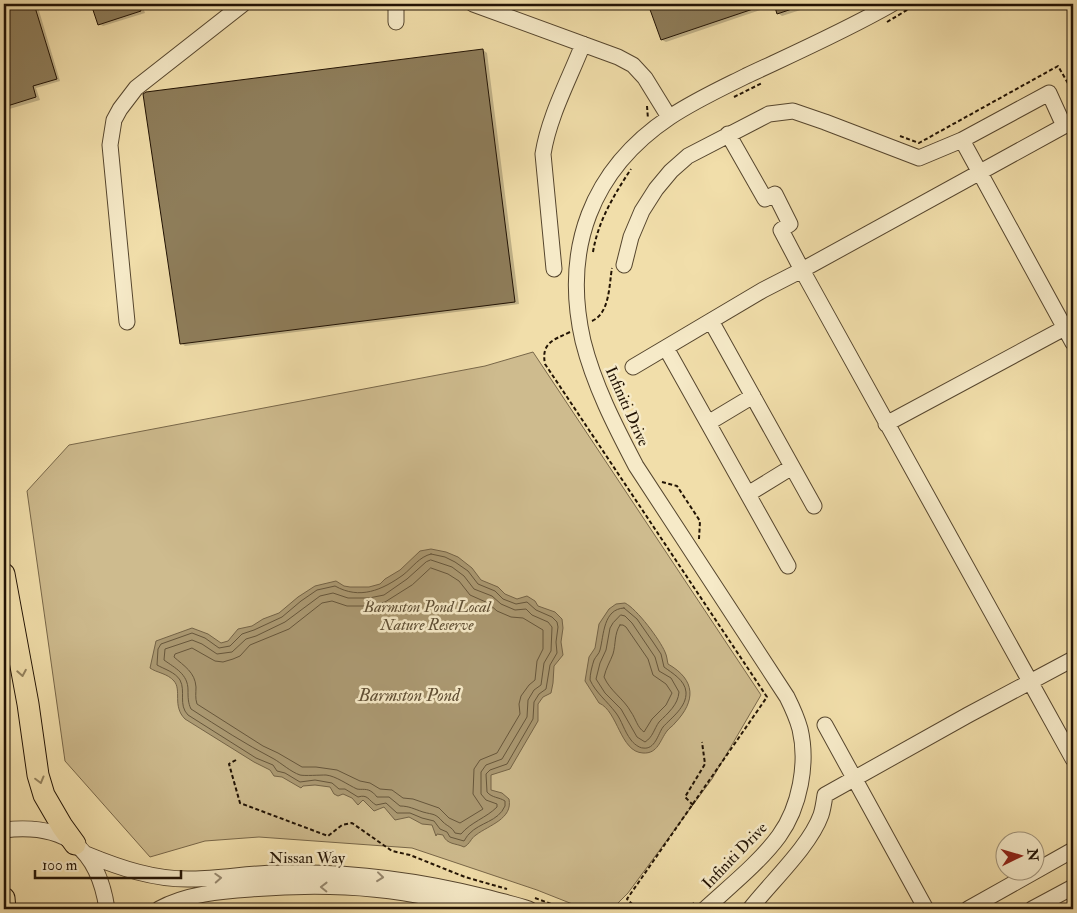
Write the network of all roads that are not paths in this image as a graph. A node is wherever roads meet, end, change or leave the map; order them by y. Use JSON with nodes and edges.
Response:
{"nodes":[{"id":1,"x":243,"y":4,"type":"edge"},
{"id":2,"x":396,"y":4,"type":"edge"},
{"id":3,"x":473,"y":4,"type":"edge"},
{"id":4,"x":892,"y":4,"type":"edge"},
{"id":5,"x":396,"y":22,"type":"dead end"},
{"id":6,"x":583,"y":44,"type":"junction"},
{"id":7,"x":669,"y":118,"type":"junction"},
{"id":8,"x":728,"y":134,"type":"junction"},
{"id":9,"x":962,"y":140,"type":"junction"},
{"id":10,"x":979,"y":172,"type":"junction"},
{"id":11,"x":618,"y":266,"type":"road end"},
{"id":12,"x":554,"y":269,"type":"dead end"},
{"id":13,"x":802,"y":270,"type":"junction"},
{"id":14,"x":711,"y":321,"type":"junction"},
{"id":15,"x":127,"y":322,"type":"dead end"},
{"id":16,"x":1069,"y":325,"type":"edge"},
{"id":17,"x":1073,"y":343,"type":"edge"},
{"id":18,"x":666,"y":348,"type":"junction"},
{"id":19,"x":633,"y":366,"type":"dead end"},
{"id":20,"x":753,"y":396,"type":"junction"},
{"id":21,"x":708,"y":423,"type":"junction"},
{"id":22,"x":886,"y":424,"type":"junction"},
{"id":23,"x":792,"y":467,"type":"junction"},
{"id":24,"x":748,"y":494,"type":"junction"},
{"id":25,"x":814,"y":506,"type":"dead end"},
{"id":26,"x":788,"y":566,"type":"dead end"},
{"id":27,"x":4,"y":574,"type":"edge"},
{"id":28,"x":1073,"y":660,"type":"edge"},
{"id":29,"x":1031,"y":683,"type":"junction"},
{"id":30,"x":825,"y":725,"type":"dead end"},
{"id":31,"x":1073,"y":759,"type":"edge"},
{"id":32,"x":855,"y":779,"type":"junction"},
{"id":33,"x":4,"y":830,"type":"edge"},
{"id":34,"x":80,"y":849,"type":"junction"},
{"id":35,"x":1073,"y":850,"type":"edge"},
{"id":36,"x":1073,"y":887,"type":"edge"},
{"id":37,"x":402,"y":893,"type":"junction"},
{"id":38,"x":4,"y":898,"type":"edge"},
{"id":39,"x":529,"y":902,"type":"edge"},
{"id":40,"x":1042,"y":907,"type":"edge"},
{"id":41,"x":6,"y":909,"type":"edge"},
{"id":42,"x":106,"y":909,"type":"edge"},
{"id":43,"x":159,"y":909,"type":"edge"},
{"id":44,"x":414,"y":909,"type":"edge"},
{"id":45,"x":476,"y":909,"type":"edge"},
{"id":46,"x":705,"y":909,"type":"edge"},
{"id":47,"x":750,"y":909,"type":"edge"},
{"id":48,"x":926,"y":909,"type":"edge"},
{"id":49,"x":968,"y":909,"type":"edge"}],
"edges":[{"from":1,"to":15,"type":"street"},
{"from":2,"to":5,"type":"street"},
{"from":3,"to":6,"type":"street"},
{"from":4,"to":7,"type":"street","name":"Infiniti Drive"},
{"from":6,"to":7,"type":"street"},
{"from":6,"to":12,"type":"street"},
{"from":7,"to":46,"type":"street","name":"Infiniti Drive"},
{"from":8,"to":9,"type":"street"},
{"from":8,"to":11,"type":"street"},
{"from":8,"to":13,"type":"street"},
{"from":9,"to":10,"type":"street"},
{"from":9,"to":10,"type":"street"},
{"from":10,"to":13,"type":"street"},
{"from":10,"to":16,"type":"street"},
{"from":13,"to":14,"type":"street"},
{"from":13,"to":22,"type":"street"},
{"from":14,"to":18,"type":"street"},
{"from":14,"to":20,"type":"street"},
{"from":16,"to":17,"type":"street"},
{"from":16,"to":22,"type":"street"},
{"from":18,"to":19,"type":"street"},
{"from":18,"to":21,"type":"street"},
{"from":20,"to":21,"type":"street"},
{"from":20,"to":23,"type":"street"},
{"from":21,"to":24,"type":"street"},
{"from":22,"to":29,"type":"street"},
{"from":23,"to":24,"type":"street"},
{"from":23,"to":25,"type":"street"},
{"from":24,"to":26,"type":"street"},
{"from":27,"to":34,"type":"highway","one_way":true},
{"from":28,"to":29,"type":"street"},
{"from":29,"to":31,"type":"street"},
{"from":29,"to":32,"type":"street"},
{"from":30,"to":32,"type":"street"},
{"from":32,"to":47,"type":"street"},
{"from":32,"to":48,"type":"street"},
{"from":33,"to":34,"type":"street","name":"Nissan Way"},
{"from":34,"to":39,"type":"street","name":"Nissan Way","one_way":true},
{"from":34,"to":42,"type":"street"},
{"from":35,"to":49,"type":"street"},
{"from":36,"to":40,"type":"street"},
{"from":37,"to":43,"type":"street","name":"Nissan Way","one_way":true},
{"from":37,"to":44,"type":"street"},
{"from":37,"to":45,"type":"street","name":"Nissan Way"},
{"from":38,"to":41,"type":"highway"}]}
